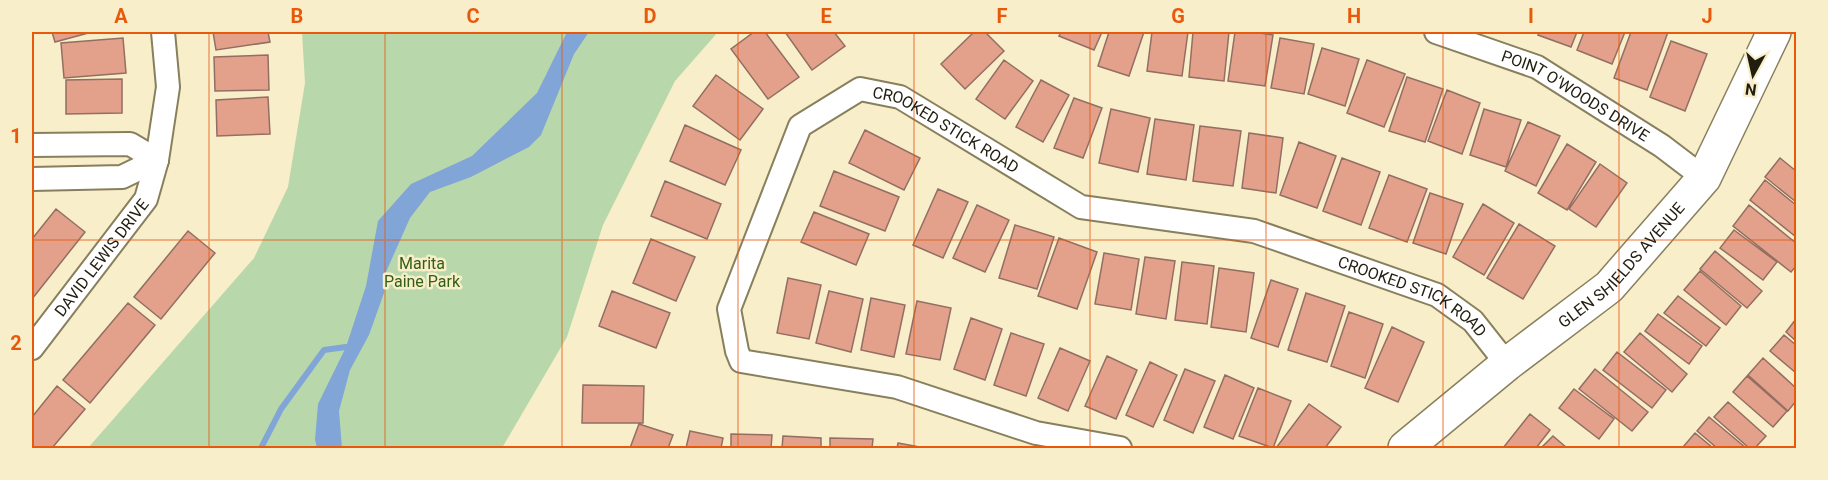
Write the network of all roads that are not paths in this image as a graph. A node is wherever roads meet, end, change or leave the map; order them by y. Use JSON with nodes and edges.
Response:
{"nodes":[{"id":1,"x":163,"y":32,"type":"edge"},
{"id":2,"x":1436,"y":32,"type":"edge"},
{"id":3,"x":1774,"y":32,"type":"edge"},
{"id":4,"x":32,"y":145,"type":"edge"},
{"id":5,"x":157,"y":160,"type":"junction"},
{"id":6,"x":1704,"y":177,"type":"junction"},
{"id":7,"x":32,"y":179,"type":"edge"},
{"id":8,"x":33,"y":343,"type":"edge"},
{"id":9,"x":1507,"y":364,"type":"junction"},
{"id":10,"x":1414,"y":446,"type":"edge"},
{"id":11,"x":1120,"y":448,"type":"edge"}],
"edges":[{"from":1,"to":5,"type":"street","name":"DAVID LEWIS DRIVE"},
{"from":2,"to":6,"type":"street","name":"POINT O'WOODS DRIVE"},
{"from":3,"to":6,"type":"street","name":"GLEN SHIELDS AVENUE"},
{"from":4,"to":5,"type":"street"},
{"from":5,"to":7,"type":"street"},
{"from":5,"to":8,"type":"street","name":"DAVID LEWIS DRIVE"},
{"from":6,"to":9,"type":"street","name":"GLEN SHIELDS AVENUE"},
{"from":9,"to":10,"type":"street","name":"GLEN SHIELDS AVENUE"},
{"from":9,"to":11,"type":"street","name":"CROOKED STICK ROAD"}]}
